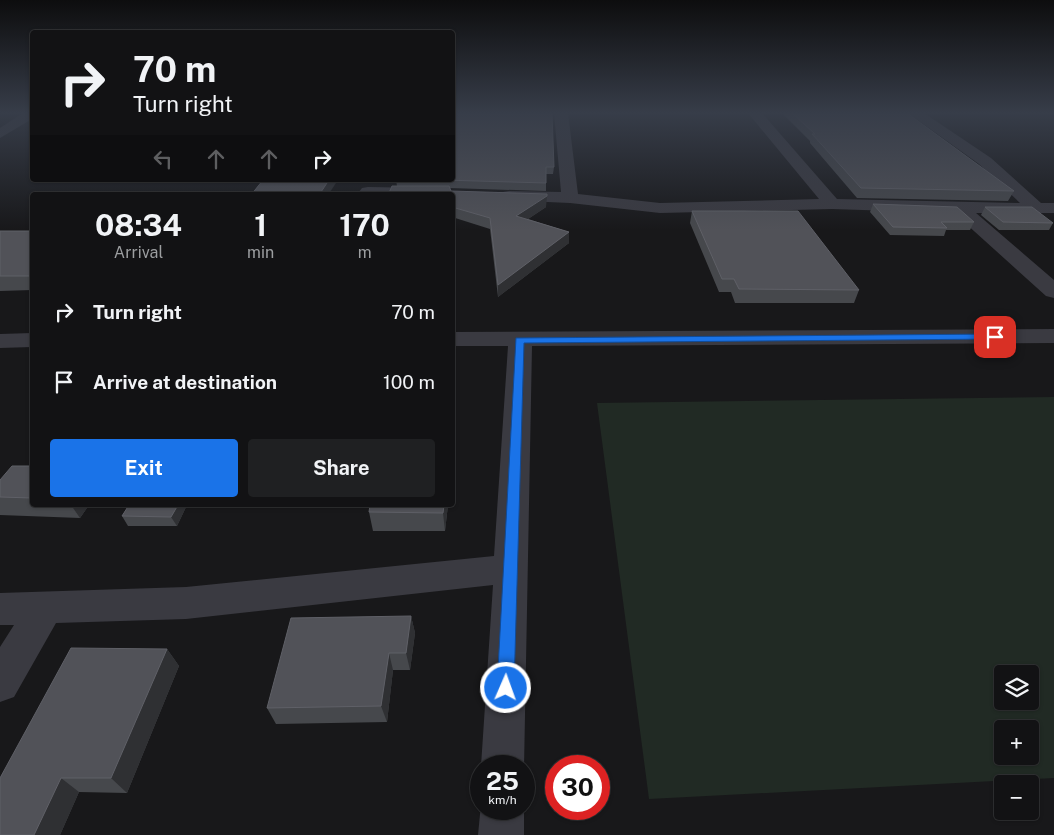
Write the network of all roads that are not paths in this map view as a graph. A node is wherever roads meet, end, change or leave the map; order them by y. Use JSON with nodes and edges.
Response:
{"nodes":[{"id":1,"x":565,"y":152,"type":"edge"},
{"id":2,"x":788,"y":152,"type":"edge"},
{"id":3,"x":972,"y":152,"type":"edge"},
{"id":4,"x":369,"y":189,"type":"edge"},
{"id":5,"x":415,"y":192,"type":"edge"},
{"id":6,"x":493,"y":195,"type":"edge"},
{"id":7,"x":570,"y":198,"type":"junction"},
{"id":8,"x":832,"y":204,"type":"junction"},
{"id":9,"x":959,"y":208,"type":"junction"},
{"id":10,"x":1045,"y":208,"type":"edge"},
{"id":11,"x":1054,"y":291,"type":"edge"},
{"id":12,"x":1054,"y":336,"type":"edge"},
{"id":13,"x":455,"y":339,"type":"edge"},
{"id":14,"x":30,"y":340,"type":"edge"},
{"id":15,"x":520,"y":340,"type":"junction"},
{"id":16,"x":0,"y":341,"type":"edge"},
{"id":17,"x":509,"y":569,"type":"junction"},
{"id":18,"x":45,"y":608,"type":"junction"},
{"id":19,"x":0,"y":609,"type":"edge"},
{"id":20,"x":0,"y":683,"type":"edge"},
{"id":21,"x":503,"y":755,"type":"edge"},
{"id":22,"x":502,"y":820,"type":"edge"},
{"id":23,"x":501,"y":835,"type":"edge"}],
"edges":[{"from":1,"to":7,"type":"street"},
{"from":2,"to":8,"type":"street"},
{"from":3,"to":10,"type":"street"},
{"from":4,"to":5,"type":"street"},
{"from":6,"to":7,"type":"street"},
{"from":7,"to":8,"type":"street"},
{"from":8,"to":9,"type":"street"},
{"from":9,"to":10,"type":"street"},
{"from":9,"to":11,"type":"street"},
{"from":12,"to":15,"type":"street"},
{"from":13,"to":15,"type":"street"},
{"from":14,"to":16,"type":"street"},
{"from":15,"to":17,"type":"street"},
{"from":17,"to":18,"type":"street"},
{"from":17,"to":21,"type":"street"},
{"from":18,"to":19,"type":"street"},
{"from":18,"to":20,"type":"street"},
{"from":22,"to":23,"type":"street"}]}
